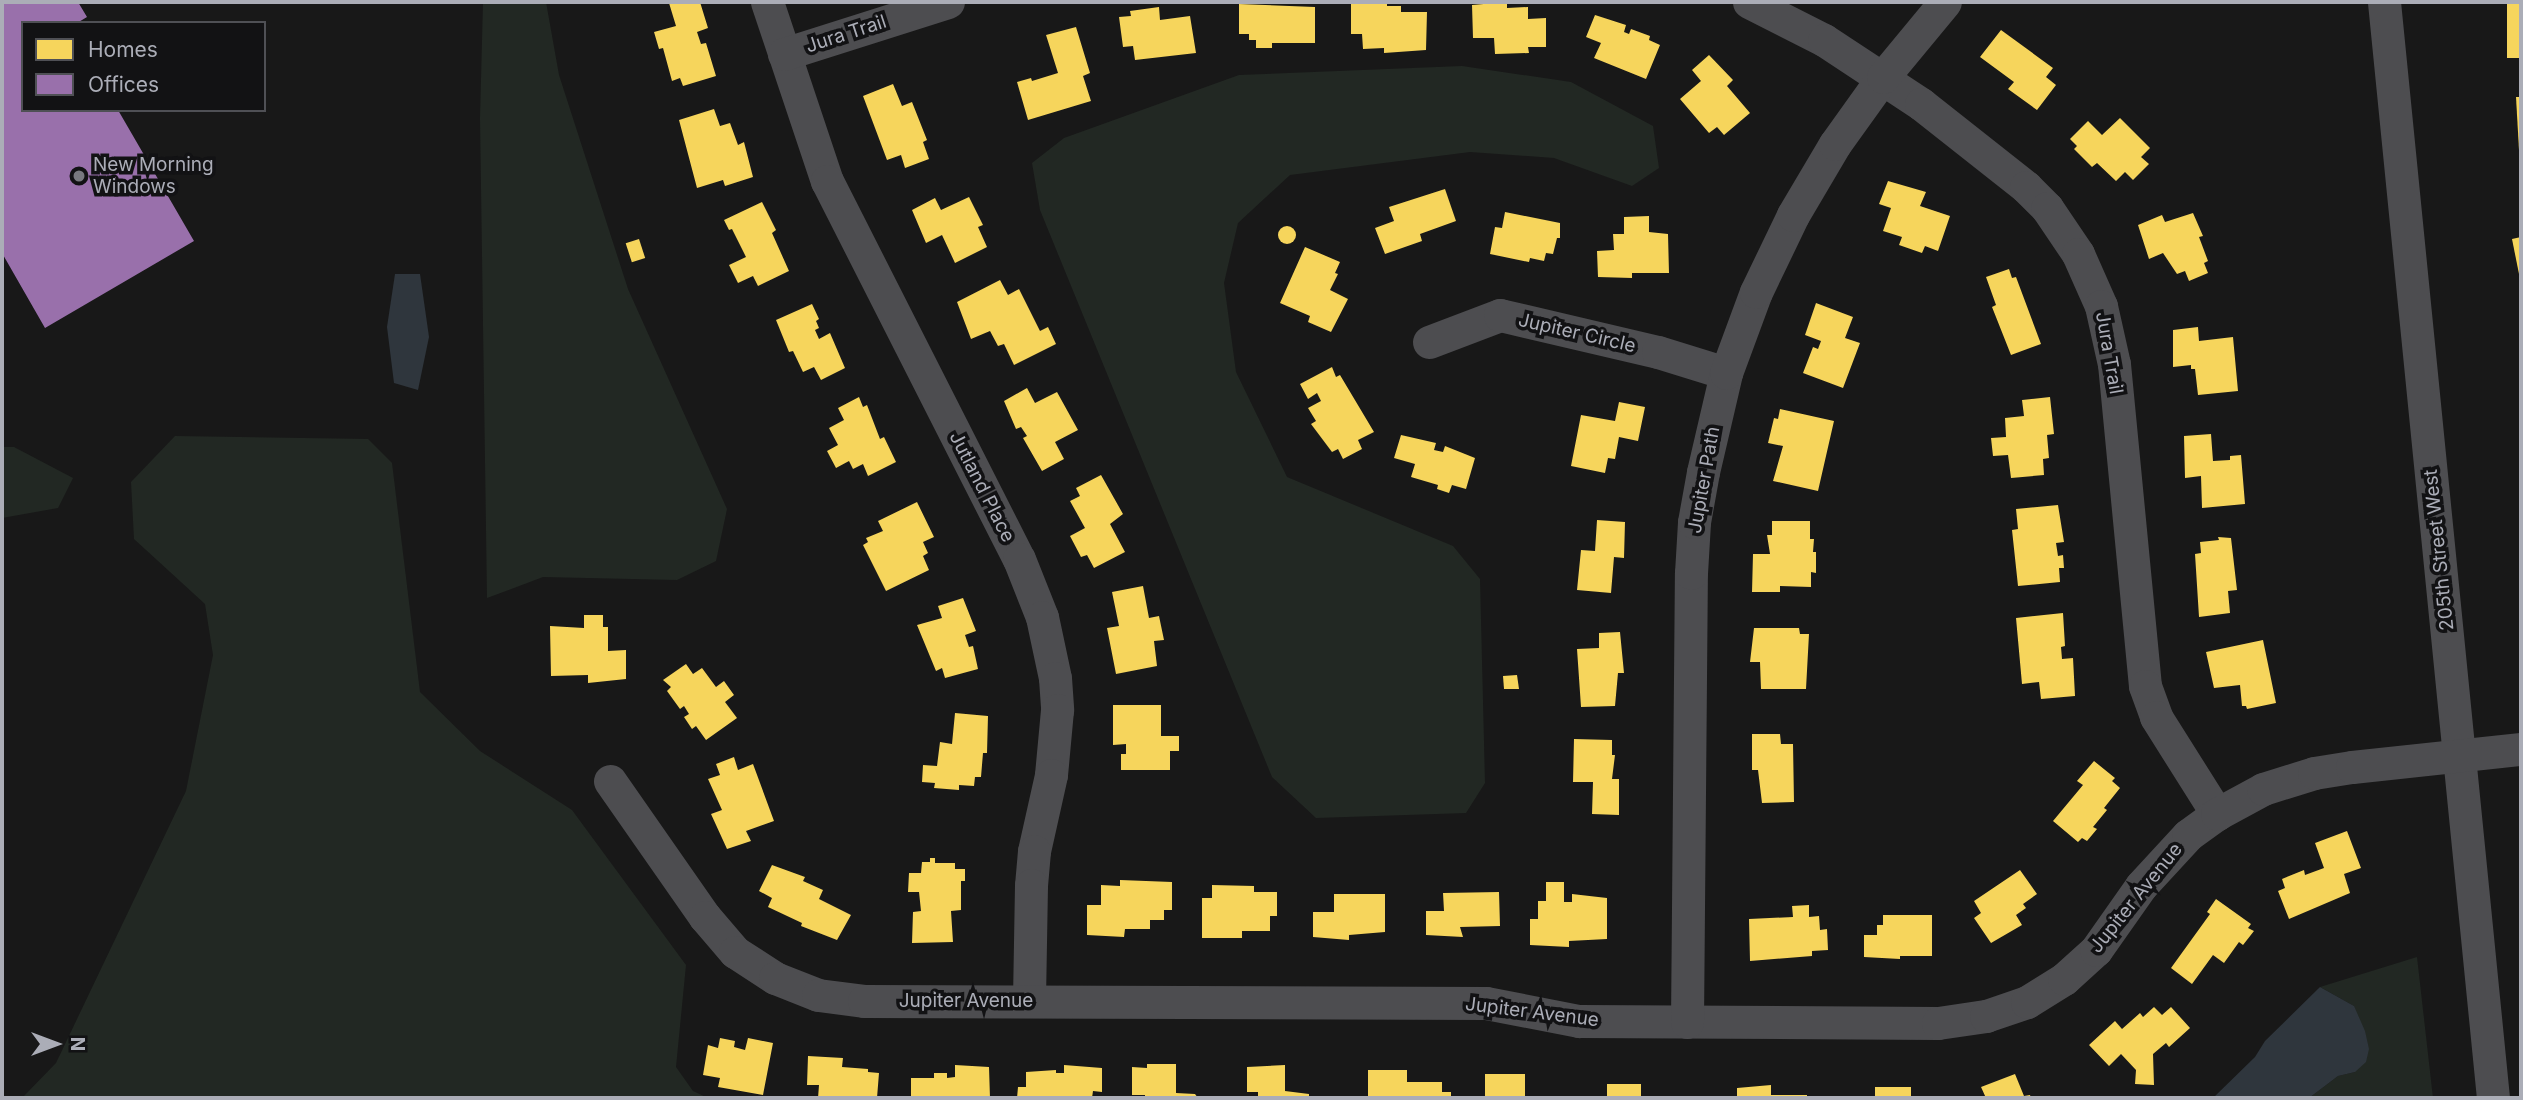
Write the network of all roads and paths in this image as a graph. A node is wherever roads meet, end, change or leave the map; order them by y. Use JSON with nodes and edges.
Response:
{"nodes":[{"id":1,"x":767,"y":2,"type":"edge"},
{"id":2,"x":948,"y":2,"type":"edge"},
{"id":3,"x":1749,"y":2,"type":"edge"},
{"id":4,"x":1945,"y":2,"type":"edge"},
{"id":5,"x":2384,"y":2,"type":"edge"},
{"id":6,"x":784,"y":54,"type":"junction"},
{"id":7,"x":1883,"y":77,"type":"junction"},
{"id":8,"x":1429,"y":342,"type":"dead end"},
{"id":9,"x":1726,"y":373,"type":"junction"},
{"id":10,"x":2521,"y":749,"type":"edge"},
{"id":11,"x":2459,"y":755,"type":"junction"},
{"id":12,"x":610,"y":781,"type":"dead end"},
{"id":13,"x":2217,"y":814,"type":"junction"},
{"id":14,"x":1029,"y":1001,"type":"junction"},
{"id":15,"x":1687,"y":1022,"type":"junction"},
{"id":16,"x":2493,"y":1098,"type":"edge"}],
"edges":[{"from":1,"to":6,"type":"street","name":"Jutland Place"},
{"from":2,"to":6,"type":"street","name":"Jura Trail"},
{"from":3,"to":7,"type":"street","name":"Jura Trail"},
{"from":4,"to":7,"type":"street","name":"Jupiter Path"},
{"from":5,"to":11,"type":"street","name":"205th Street West"},
{"from":6,"to":14,"type":"street","name":"Jutland Place"},
{"from":7,"to":9,"type":"street","name":"Jupiter Path"},
{"from":7,"to":13,"type":"street","name":"Jura Trail"},
{"from":8,"to":9,"type":"street","name":"Jupiter Circle"},
{"from":9,"to":15,"type":"street","name":"Jupiter Path"},
{"from":10,"to":11,"type":"street","name":"Jupiter Avenue"},
{"from":11,"to":13,"type":"street","name":"Jupiter Avenue"},
{"from":11,"to":16,"type":"street","name":"205th Street West"},
{"from":12,"to":14,"type":"street","name":"Jupiter Avenue"},
{"from":13,"to":15,"type":"street","name":"Jupiter Avenue"},
{"from":14,"to":15,"type":"street","name":"Jupiter Avenue"}]}
